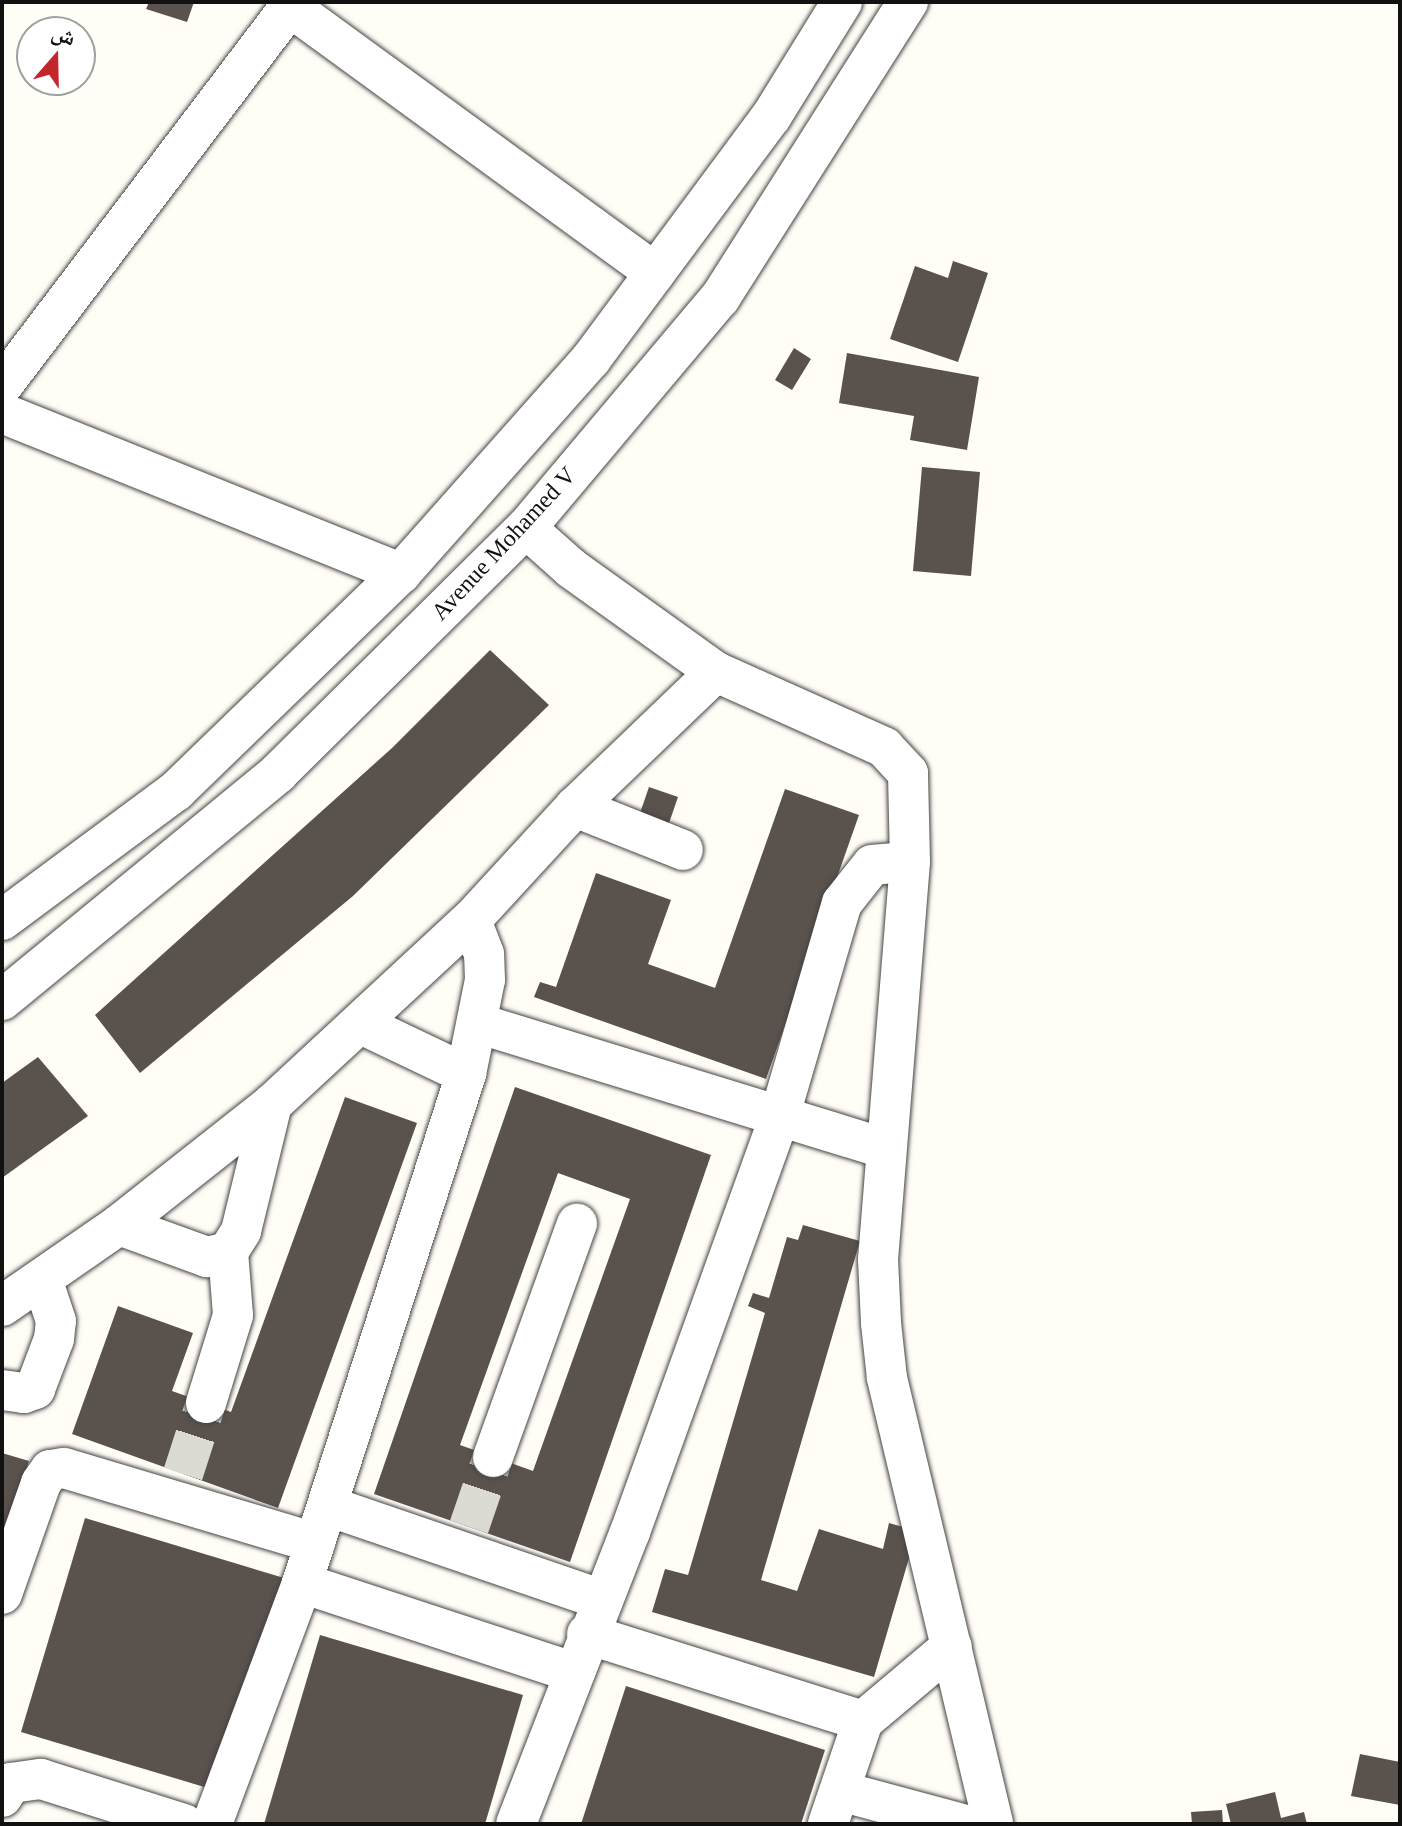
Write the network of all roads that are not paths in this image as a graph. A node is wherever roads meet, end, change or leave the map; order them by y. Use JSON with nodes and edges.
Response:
{"nodes":[{"id":1,"x":842,"y":2,"type":"edge"},
{"id":2,"x":908,"y":2,"type":"edge"},
{"id":3,"x":291,"y":4,"type":"edge"},
{"id":4,"x":655,"y":273,"type":"junction"},
{"id":5,"x":2,"y":386,"type":"edge"},
{"id":6,"x":2,"y":413,"type":"edge"},
{"id":7,"x":526,"y":528,"type":"junction"},
{"id":8,"x":401,"y":573,"type":"junction"},
{"id":9,"x":716,"y":672,"type":"junction"},
{"id":10,"x":575,"y":807,"type":"junction"},
{"id":11,"x":683,"y":850,"type":"dead end"},
{"id":12,"x":910,"y":862,"type":"junction"},
{"id":13,"x":2,"y":920,"type":"edge"},
{"id":14,"x":471,"y":920,"type":"junction"},
{"id":15,"x":2,"y":1000,"type":"edge"},
{"id":16,"x":477,"y":1023,"type":"junction"},
{"id":17,"x":361,"y":1024,"type":"junction"},
{"id":18,"x":466,"y":1074,"type":"junction"},
{"id":19,"x":272,"y":1104,"type":"junction"},
{"id":20,"x":779,"y":1118,"type":"junction"},
{"id":21,"x":886,"y":1149,"type":"junction"},
{"id":22,"x":577,"y":1224,"type":"dead end"},
{"id":23,"x":119,"y":1225,"type":"junction"},
{"id":24,"x":228,"y":1252,"type":"junction"},
{"id":25,"x":42,"y":1279,"type":"junction"},
{"id":26,"x":2,"y":1306,"type":"edge"},
{"id":27,"x":2,"y":1390,"type":"edge"},
{"id":28,"x":206,"y":1403,"type":"tunnel mouth"},
{"id":29,"x":493,"y":1457,"type":"tunnel mouth"},
{"id":30,"x":328,"y":1506,"type":"junction"},
{"id":31,"x":315,"y":1543,"type":"junction"},
{"id":32,"x":302,"y":1583,"type":"junction"},
{"id":33,"x":2,"y":1594,"type":"edge"},
{"id":34,"x":594,"y":1617,"type":"junction"},
{"id":35,"x":952,"y":1646,"type":"junction"},
{"id":36,"x":572,"y":1672,"type":"junction"},
{"id":37,"x":863,"y":1721,"type":"junction"},
{"id":38,"x":2,"y":1797,"type":"edge"},
{"id":39,"x":834,"y":1808,"type":"edge"},
{"id":40,"x":184,"y":1824,"type":"edge"},
{"id":41,"x":212,"y":1824,"type":"edge"},
{"id":42,"x":516,"y":1824,"type":"edge"},
{"id":43,"x":962,"y":1824,"type":"edge"},
{"id":44,"x":993,"y":1824,"type":"edge"}],
"edges":[{"from":1,"to":4,"type":"street"},
{"from":2,"to":7,"type":"street","name":"Avenue Mohamed V"},
{"from":3,"to":4,"type":"street"},
{"from":3,"to":5,"type":"street"},
{"from":4,"to":8,"type":"street"},
{"from":6,"to":8,"type":"street"},
{"from":7,"to":9,"type":"street"},
{"from":7,"to":15,"type":"street","name":"Avenue Mohamed V"},
{"from":8,"to":13,"type":"street"},
{"from":9,"to":10,"type":"street"},
{"from":9,"to":12,"type":"street"},
{"from":10,"to":11,"type":"street"},
{"from":10,"to":14,"type":"street"},
{"from":12,"to":20,"type":"street"},
{"from":12,"to":21,"type":"street"},
{"from":14,"to":16,"type":"street"},
{"from":14,"to":17,"type":"street"},
{"from":16,"to":18,"type":"street"},
{"from":16,"to":20,"type":"street"},
{"from":17,"to":18,"type":"street"},
{"from":17,"to":19,"type":"street"},
{"from":18,"to":30,"type":"street"},
{"from":19,"to":23,"type":"street"},
{"from":19,"to":24,"type":"street"},
{"from":20,"to":21,"type":"street"},
{"from":20,"to":34,"type":"street"},
{"from":21,"to":35,"type":"street"},
{"from":22,"to":29,"type":"street"},
{"from":23,"to":24,"type":"street"},
{"from":23,"to":25,"type":"street"},
{"from":24,"to":28,"type":"street"},
{"from":25,"to":26,"type":"street"},
{"from":25,"to":27,"type":"street"},
{"from":30,"to":31,"type":"street"},
{"from":30,"to":34,"type":"street"},
{"from":31,"to":32,"type":"street"},
{"from":31,"to":33,"type":"street"},
{"from":32,"to":36,"type":"street"},
{"from":32,"to":41,"type":"street"},
{"from":34,"to":36,"type":"street"},
{"from":34,"to":37,"type":"street"},
{"from":35,"to":37,"type":"street"},
{"from":35,"to":44,"type":"street"},
{"from":36,"to":42,"type":"street"},
{"from":37,"to":39,"type":"street"},
{"from":38,"to":40,"type":"street"},
{"from":39,"to":43,"type":"street"}]}
